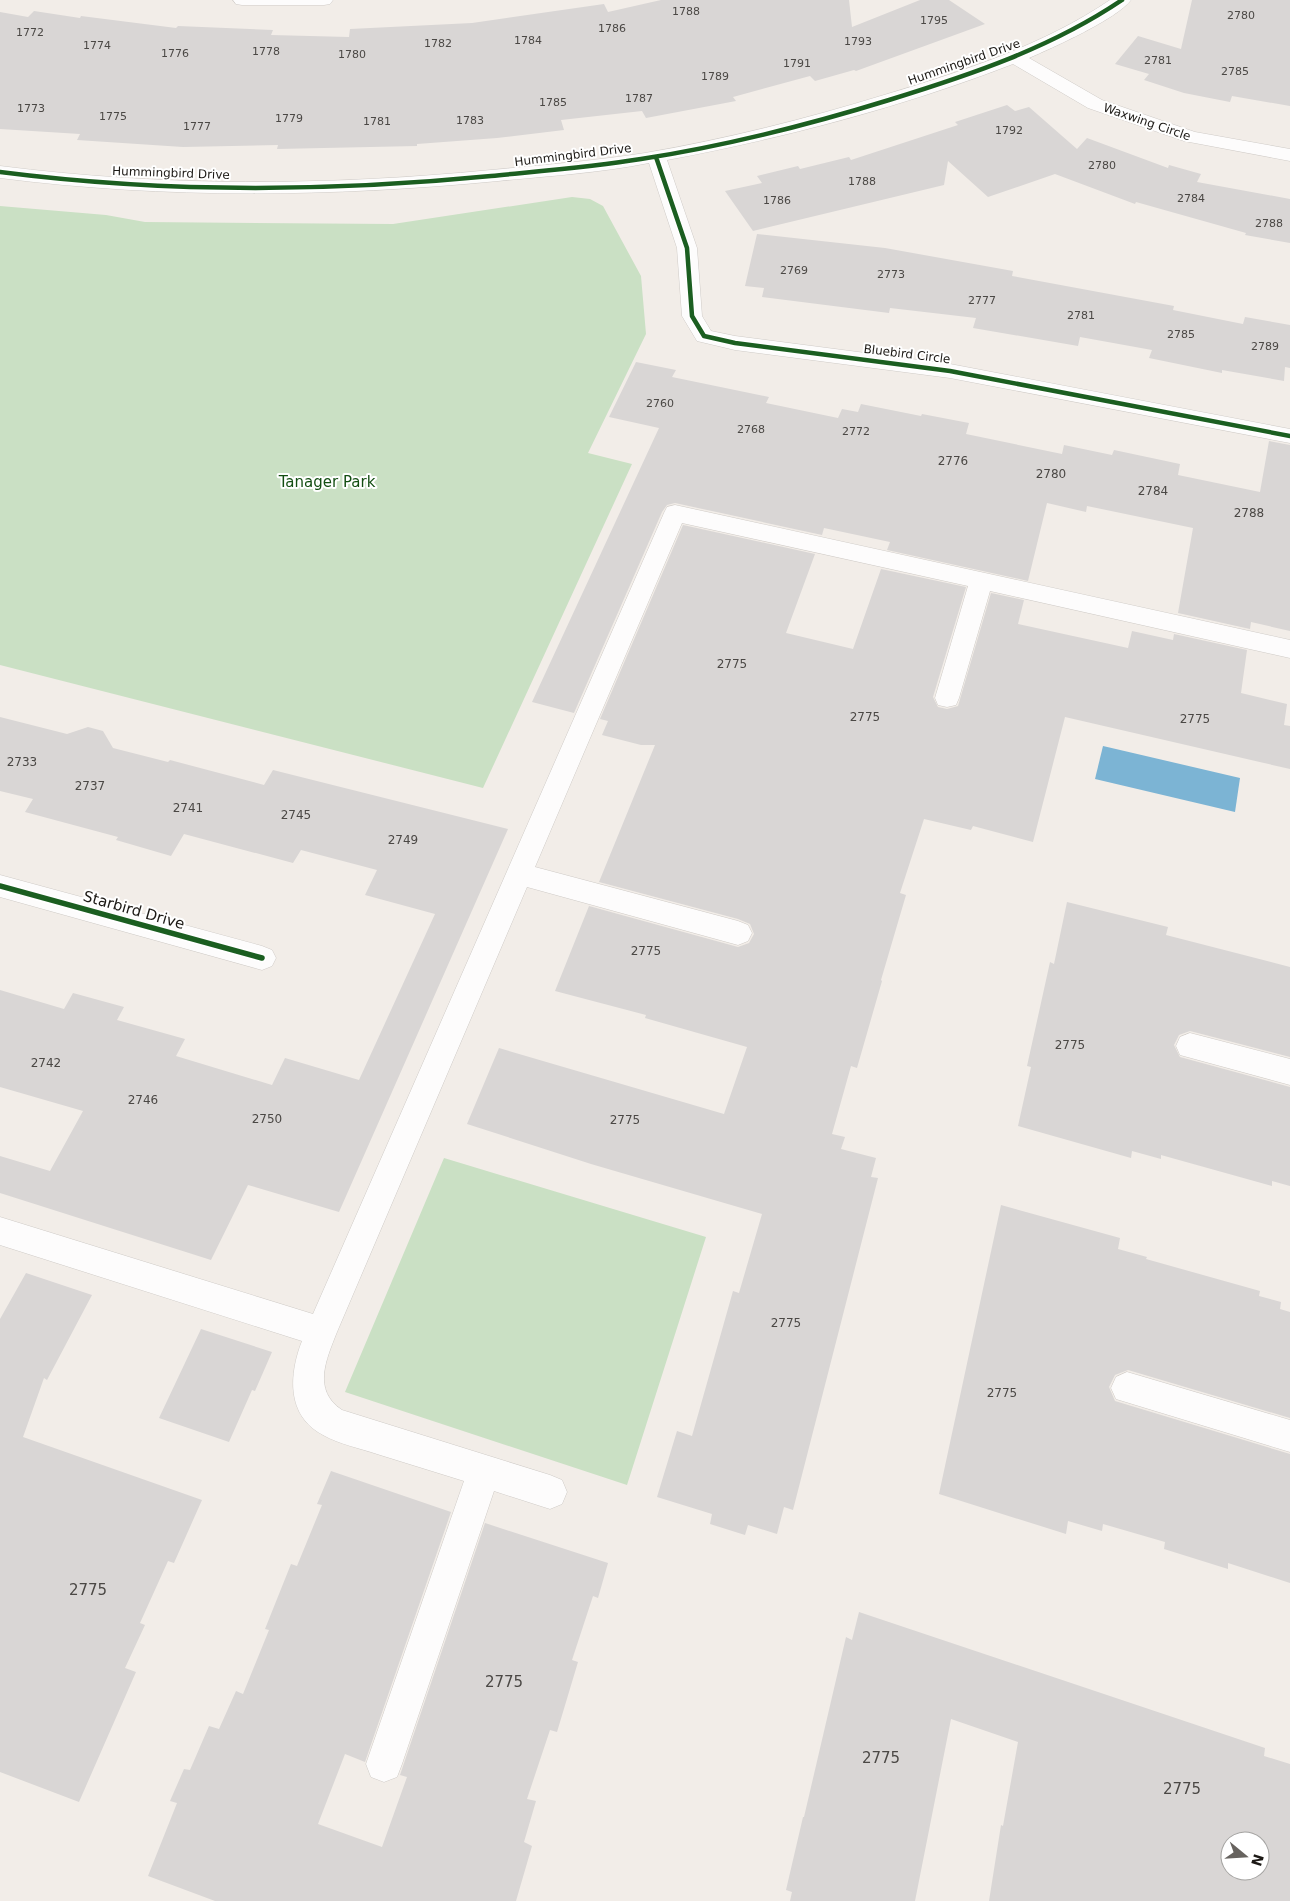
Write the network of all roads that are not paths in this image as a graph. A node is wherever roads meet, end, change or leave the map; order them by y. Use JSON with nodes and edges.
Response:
{"nodes":[{"id":1,"x":242,"y":0,"type":"edge"},
{"id":2,"x":324,"y":0,"type":"edge"},
{"id":3,"x":1122,"y":0,"type":"edge"},
{"id":4,"x":1015,"y":58,"type":"junction"},
{"id":5,"x":1290,"y":154,"type":"edge"},
{"id":6,"x":656,"y":157,"type":"junction"},
{"id":7,"x":0,"y":172,"type":"edge"},
{"id":8,"x":1290,"y":436,"type":"edge"},
{"id":9,"x":981,"y":581,"type":"junction"},
{"id":10,"x":1290,"y":649,"type":"edge"},
{"id":11,"x":947,"y":698,"type":"dead end"},
{"id":12,"x":519,"y":874,"type":"junction"},
{"id":13,"x":0,"y":886,"type":"edge"},
{"id":14,"x":738,"y":933,"type":"dead end"},
{"id":15,"x":262,"y":958,"type":"dead end"},
{"id":16,"x":1190,"y":1046,"type":"dead end"},
{"id":17,"x":1290,"y":1072,"type":"edge"},
{"id":18,"x":0,"y":1231,"type":"edge"},
{"id":19,"x":321,"y":1332,"type":"junction"},
{"id":20,"x":1127,"y":1388,"type":"dead end"},
{"id":21,"x":1290,"y":1436,"type":"edge"},
{"id":22,"x":484,"y":1471,"type":"junction"},
{"id":23,"x":550,"y":1492,"type":"dead end"},
{"id":24,"x":384,"y":1764,"type":"dead end"}],
"edges":[{"from":1,"to":2,"type":"street"},
{"from":3,"to":4,"type":"street","name":"Hummingbird Drive"},
{"from":4,"to":5,"type":"street","name":"Waxwing Circle"},
{"from":4,"to":6,"type":"street","name":"Hummingbird Drive"},
{"from":6,"to":7,"type":"street","name":"Hummingbird Drive"},
{"from":6,"to":8,"type":"street","name":"Bluebird Circle"},
{"from":9,"to":10,"type":"street"},
{"from":9,"to":11,"type":"street"},
{"from":9,"to":12,"type":"street"},
{"from":12,"to":14,"type":"street"},
{"from":12,"to":19,"type":"street"},
{"from":13,"to":15,"type":"street","name":"Starbird Drive"},
{"from":16,"to":17,"type":"street"},
{"from":18,"to":19,"type":"street"},
{"from":19,"to":22,"type":"street"},
{"from":20,"to":21,"type":"street"},
{"from":22,"to":23,"type":"street"},
{"from":22,"to":24,"type":"street"}]}
